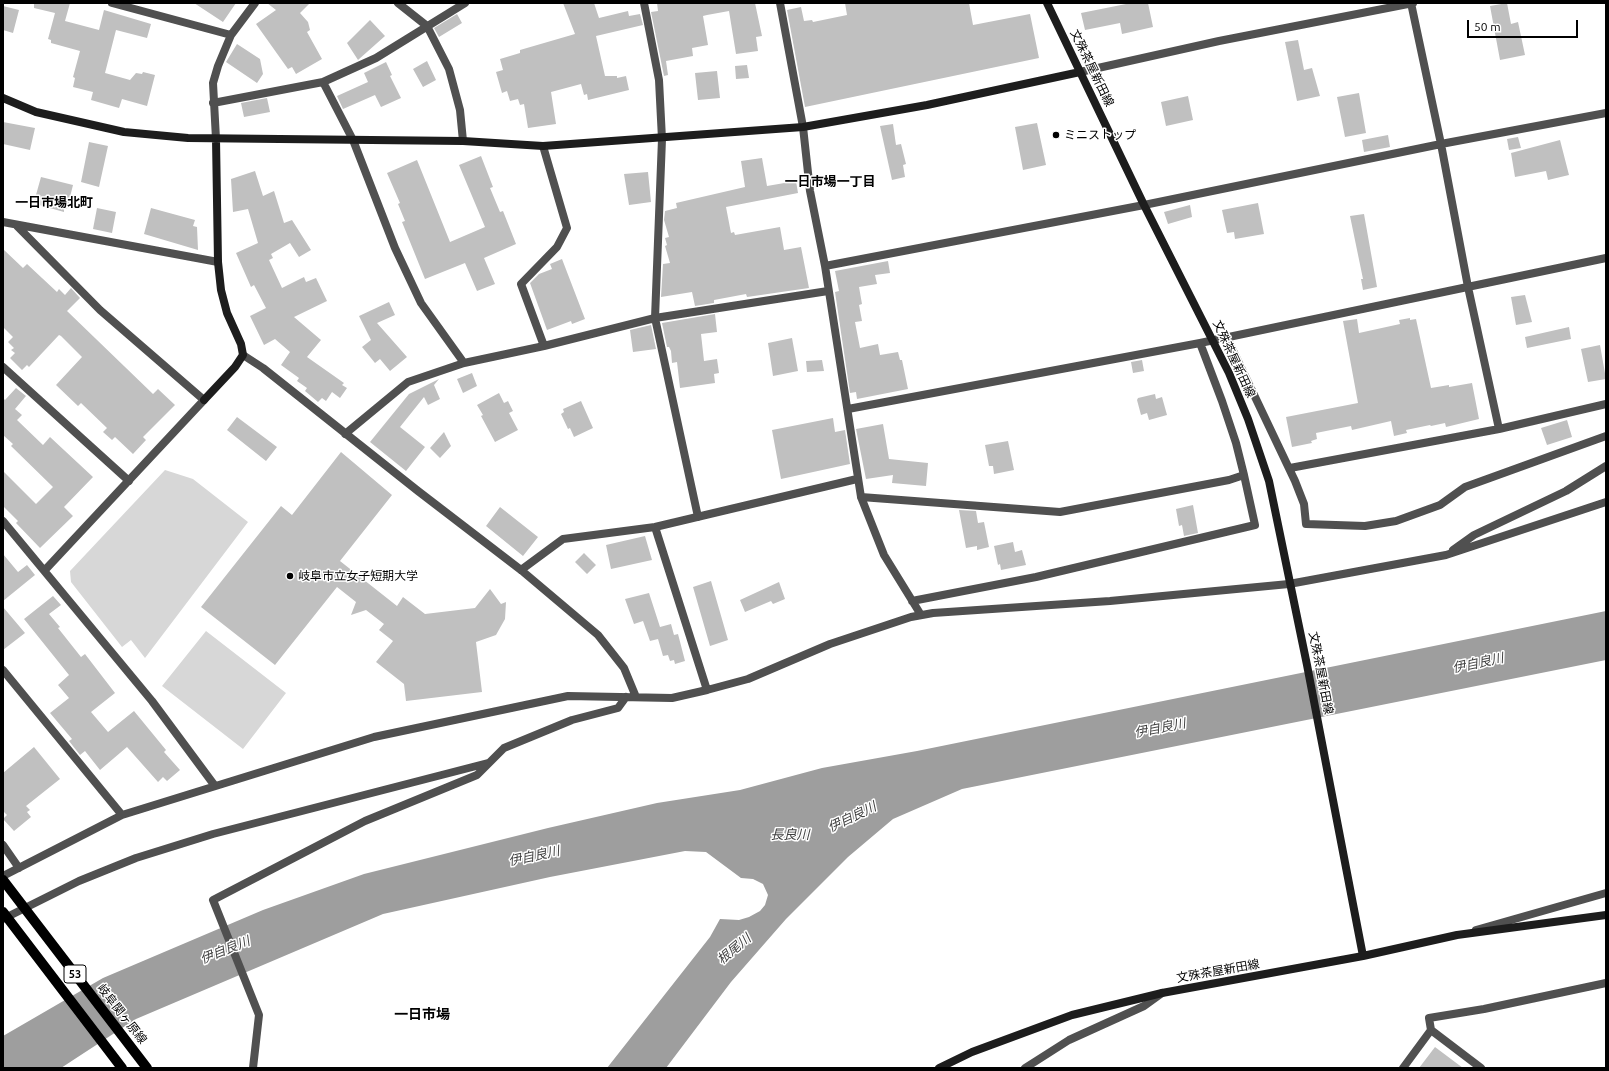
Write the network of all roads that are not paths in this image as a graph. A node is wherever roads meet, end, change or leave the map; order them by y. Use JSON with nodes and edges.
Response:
{"nodes":[{"id":1,"x":112,"y":3,"type":"edge"},
{"id":2,"x":255,"y":3,"type":"edge"},
{"id":3,"x":398,"y":3,"type":"edge"},
{"id":4,"x":465,"y":3,"type":"edge"},
{"id":5,"x":644,"y":3,"type":"edge"},
{"id":6,"x":780,"y":3,"type":"edge"},
{"id":7,"x":1047,"y":3,"type":"edge"},
{"id":8,"x":1412,"y":3,"type":"edge"},
{"id":9,"x":427,"y":26,"type":"junction"},
{"id":10,"x":231,"y":35,"type":"junction"},
{"id":11,"x":1080,"y":72,"type":"junction"},
{"id":12,"x":323,"y":82,"type":"junction"},
{"id":13,"x":3,"y":98,"type":"edge"},
{"id":14,"x":213,"y":102,"type":"junction"},
{"id":15,"x":1606,"y":113,"type":"edge"},
{"id":16,"x":803,"y":127,"type":"junction"},
{"id":17,"x":662,"y":138,"type":"junction"},
{"id":18,"x":216,"y":139,"type":"junction"},
{"id":19,"x":353,"y":140,"type":"junction"},
{"id":20,"x":463,"y":140,"type":"junction"},
{"id":21,"x":1441,"y":144,"type":"junction"},
{"id":22,"x":543,"y":146,"type":"junction"},
{"id":23,"x":1144,"y":205,"type":"junction"},
{"id":24,"x":3,"y":222,"type":"edge"},
{"id":25,"x":21,"y":226,"type":"junction"},
{"id":26,"x":1606,"y":258,"type":"edge"},
{"id":27,"x":218,"y":262,"type":"junction"},
{"id":28,"x":825,"y":266,"type":"junction"},
{"id":29,"x":1468,"y":287,"type":"junction"},
{"id":30,"x":828,"y":291,"type":"junction"},
{"id":31,"x":655,"y":318,"type":"junction"},
{"id":32,"x":1227,"y":338,"type":"junction"},
{"id":33,"x":1213,"y":341,"type":"junction"},
{"id":34,"x":1200,"y":344,"type":"junction"},
{"id":35,"x":544,"y":346,"type":"junction"},
{"id":36,"x":243,"y":355,"type":"junction"},
{"id":37,"x":464,"y":363,"type":"junction"},
{"id":38,"x":3,"y":368,"type":"edge"},
{"id":39,"x":204,"y":400,"type":"junction"},
{"id":40,"x":1606,"y":404,"type":"edge"},
{"id":41,"x":848,"y":409,"type":"junction"},
{"id":42,"x":1499,"y":428,"type":"junction"},
{"id":43,"x":346,"y":434,"type":"junction"},
{"id":44,"x":1606,"y":436,"type":"edge"},
{"id":45,"x":1606,"y":466,"type":"edge"},
{"id":46,"x":1290,"y":468,"type":"junction"},
{"id":47,"x":1244,"y":475,"type":"junction"},
{"id":48,"x":857,"y":479,"type":"junction"},
{"id":49,"x":129,"y":481,"type":"junction"},
{"id":50,"x":861,"y":496,"type":"junction"},
{"id":51,"x":1606,"y":502,"type":"edge"},
{"id":52,"x":698,"y":517,"type":"junction"},
{"id":53,"x":3,"y":521,"type":"edge"},
{"id":54,"x":655,"y":527,"type":"junction"},
{"id":55,"x":1446,"y":555,"type":"junction"},
{"id":56,"x":45,"y":570,"type":"junction"},
{"id":57,"x":521,"y":570,"type":"junction"},
{"id":58,"x":1289,"y":584,"type":"junction"},
{"id":59,"x":912,"y":601,"type":"junction"},
{"id":60,"x":922,"y":615,"type":"junction"},
{"id":61,"x":3,"y":670,"type":"edge"},
{"id":62,"x":707,"y":690,"type":"junction"},
{"id":63,"x":626,"y":697,"type":"junction"},
{"id":64,"x":636,"y":697,"type":"junction"},
{"id":65,"x":488,"y":763,"type":"junction"},
{"id":66,"x":214,"y":786,"type":"junction"},
{"id":67,"x":122,"y":815,"type":"junction"},
{"id":68,"x":3,"y":845,"type":"edge"},
{"id":69,"x":19,"y":868,"type":"junction"},
{"id":70,"x":3,"y":876,"type":"edge"},
{"id":71,"x":3,"y":880,"type":"edge"},
{"id":72,"x":1606,"y":893,"type":"edge"},
{"id":73,"x":3,"y":912,"type":"edge"},
{"id":74,"x":1606,"y":915,"type":"edge"},
{"id":75,"x":3,"y":919,"type":"edge"},
{"id":76,"x":1457,"y":935,"type":"junction"},
{"id":77,"x":1363,"y":956,"type":"junction"},
{"id":78,"x":1606,"y":984,"type":"edge"},
{"id":79,"x":1162,"y":993,"type":"junction"},
{"id":80,"x":1431,"y":1030,"type":"junction"},
{"id":81,"x":122,"y":1068,"type":"edge"},
{"id":82,"x":147,"y":1068,"type":"edge"},
{"id":83,"x":253,"y":1068,"type":"edge"},
{"id":84,"x":939,"y":1068,"type":"edge"},
{"id":85,"x":1025,"y":1068,"type":"edge"},
{"id":86,"x":1403,"y":1068,"type":"edge"},
{"id":87,"x":1481,"y":1068,"type":"edge"}],
"edges":[{"from":1,"to":10,"type":"street"},
{"from":2,"to":10,"type":"street"},
{"from":3,"to":9,"type":"street"},
{"from":4,"to":9,"type":"street"},
{"from":5,"to":17,"type":"street"},
{"from":6,"to":16,"type":"street"},
{"from":7,"to":11,"type":"street","name":"文殊茶屋新田線"},
{"from":8,"to":11,"type":"street"},
{"from":8,"to":21,"type":"street"},
{"from":9,"to":12,"type":"street"},
{"from":9,"to":20,"type":"street"},
{"from":10,"to":14,"type":"street"},
{"from":11,"to":16,"type":"street"},
{"from":11,"to":23,"type":"street","name":"文殊茶屋新田線"},
{"from":12,"to":14,"type":"street"},
{"from":12,"to":19,"type":"street"},
{"from":13,"to":18,"type":"street"},
{"from":14,"to":18,"type":"street"},
{"from":15,"to":21,"type":"street"},
{"from":16,"to":17,"type":"street"},
{"from":16,"to":28,"type":"street"},
{"from":17,"to":22,"type":"street"},
{"from":17,"to":31,"type":"street"},
{"from":18,"to":19,"type":"street"},
{"from":18,"to":27,"type":"street"},
{"from":19,"to":20,"type":"street"},
{"from":19,"to":37,"type":"street"},
{"from":20,"to":22,"type":"street"},
{"from":21,"to":23,"type":"street"},
{"from":21,"to":29,"type":"street"},
{"from":22,"to":35,"type":"street"},
{"from":23,"to":28,"type":"street"},
{"from":23,"to":33,"type":"street","name":"文殊茶屋新田線"},
{"from":24,"to":25,"type":"street"},
{"from":25,"to":27,"type":"street"},
{"from":25,"to":39,"type":"street"},
{"from":26,"to":29,"type":"street"},
{"from":27,"to":36,"type":"street"},
{"from":28,"to":30,"type":"street"},
{"from":29,"to":32,"type":"street"},
{"from":29,"to":42,"type":"street"},
{"from":30,"to":31,"type":"street"},
{"from":30,"to":41,"type":"street"},
{"from":31,"to":35,"type":"street"},
{"from":31,"to":52,"type":"street"},
{"from":32,"to":33,"type":"street"},
{"from":32,"to":46,"type":"street"},
{"from":33,"to":34,"type":"street"},
{"from":33,"to":58,"type":"street","name":"文殊茶屋新田線"},
{"from":34,"to":41,"type":"street"},
{"from":34,"to":47,"type":"street"},
{"from":35,"to":37,"type":"street"},
{"from":36,"to":39,"type":"street"},
{"from":36,"to":43,"type":"street"},
{"from":37,"to":43,"type":"street"},
{"from":38,"to":49,"type":"street"},
{"from":39,"to":49,"type":"street"},
{"from":40,"to":42,"type":"street"},
{"from":41,"to":48,"type":"street"},
{"from":42,"to":46,"type":"street"},
{"from":43,"to":57,"type":"street"},
{"from":44,"to":46,"type":"street"},
{"from":45,"to":55,"type":"street"},
{"from":47,"to":50,"type":"street"},
{"from":47,"to":59,"type":"street"},
{"from":48,"to":50,"type":"street"},
{"from":48,"to":52,"type":"street"},
{"from":49,"to":56,"type":"street"},
{"from":50,"to":59,"type":"street"},
{"from":51,"to":55,"type":"street"},
{"from":52,"to":54,"type":"street"},
{"from":53,"to":56,"type":"street"},
{"from":54,"to":57,"type":"street"},
{"from":54,"to":62,"type":"street"},
{"from":55,"to":58,"type":"street"},
{"from":56,"to":66,"type":"street"},
{"from":57,"to":64,"type":"street"},
{"from":58,"to":60,"type":"street"},
{"from":58,"to":77,"type":"street","name":"文殊茶屋新田線"},
{"from":59,"to":60,"type":"street"},
{"from":60,"to":62,"type":"street"},
{"from":61,"to":67,"type":"street"},
{"from":62,"to":64,"type":"street"},
{"from":63,"to":64,"type":"street"},
{"from":63,"to":65,"type":"street"},
{"from":63,"to":66,"type":"street"},
{"from":65,"to":75,"type":"street"},
{"from":65,"to":83,"type":"street"},
{"from":66,"to":67,"type":"street"},
{"from":67,"to":69,"type":"street"},
{"from":68,"to":69,"type":"street"},
{"from":69,"to":70,"type":"street"},
{"from":71,"to":82,"type":"main road","name":"岐阜関ヶ原線","number":"53"},
{"from":72,"to":76,"type":"street"},
{"from":73,"to":81,"type":"main road","number":"53"},
{"from":74,"to":76,"type":"street"},
{"from":76,"to":77,"type":"street"},
{"from":77,"to":79,"type":"street","name":"文殊茶屋新田線"},
{"from":78,"to":80,"type":"street"},
{"from":79,"to":84,"type":"street","name":"文殊茶屋新田線"},
{"from":79,"to":85,"type":"street"},
{"from":80,"to":86,"type":"street"},
{"from":80,"to":87,"type":"street"}]}
